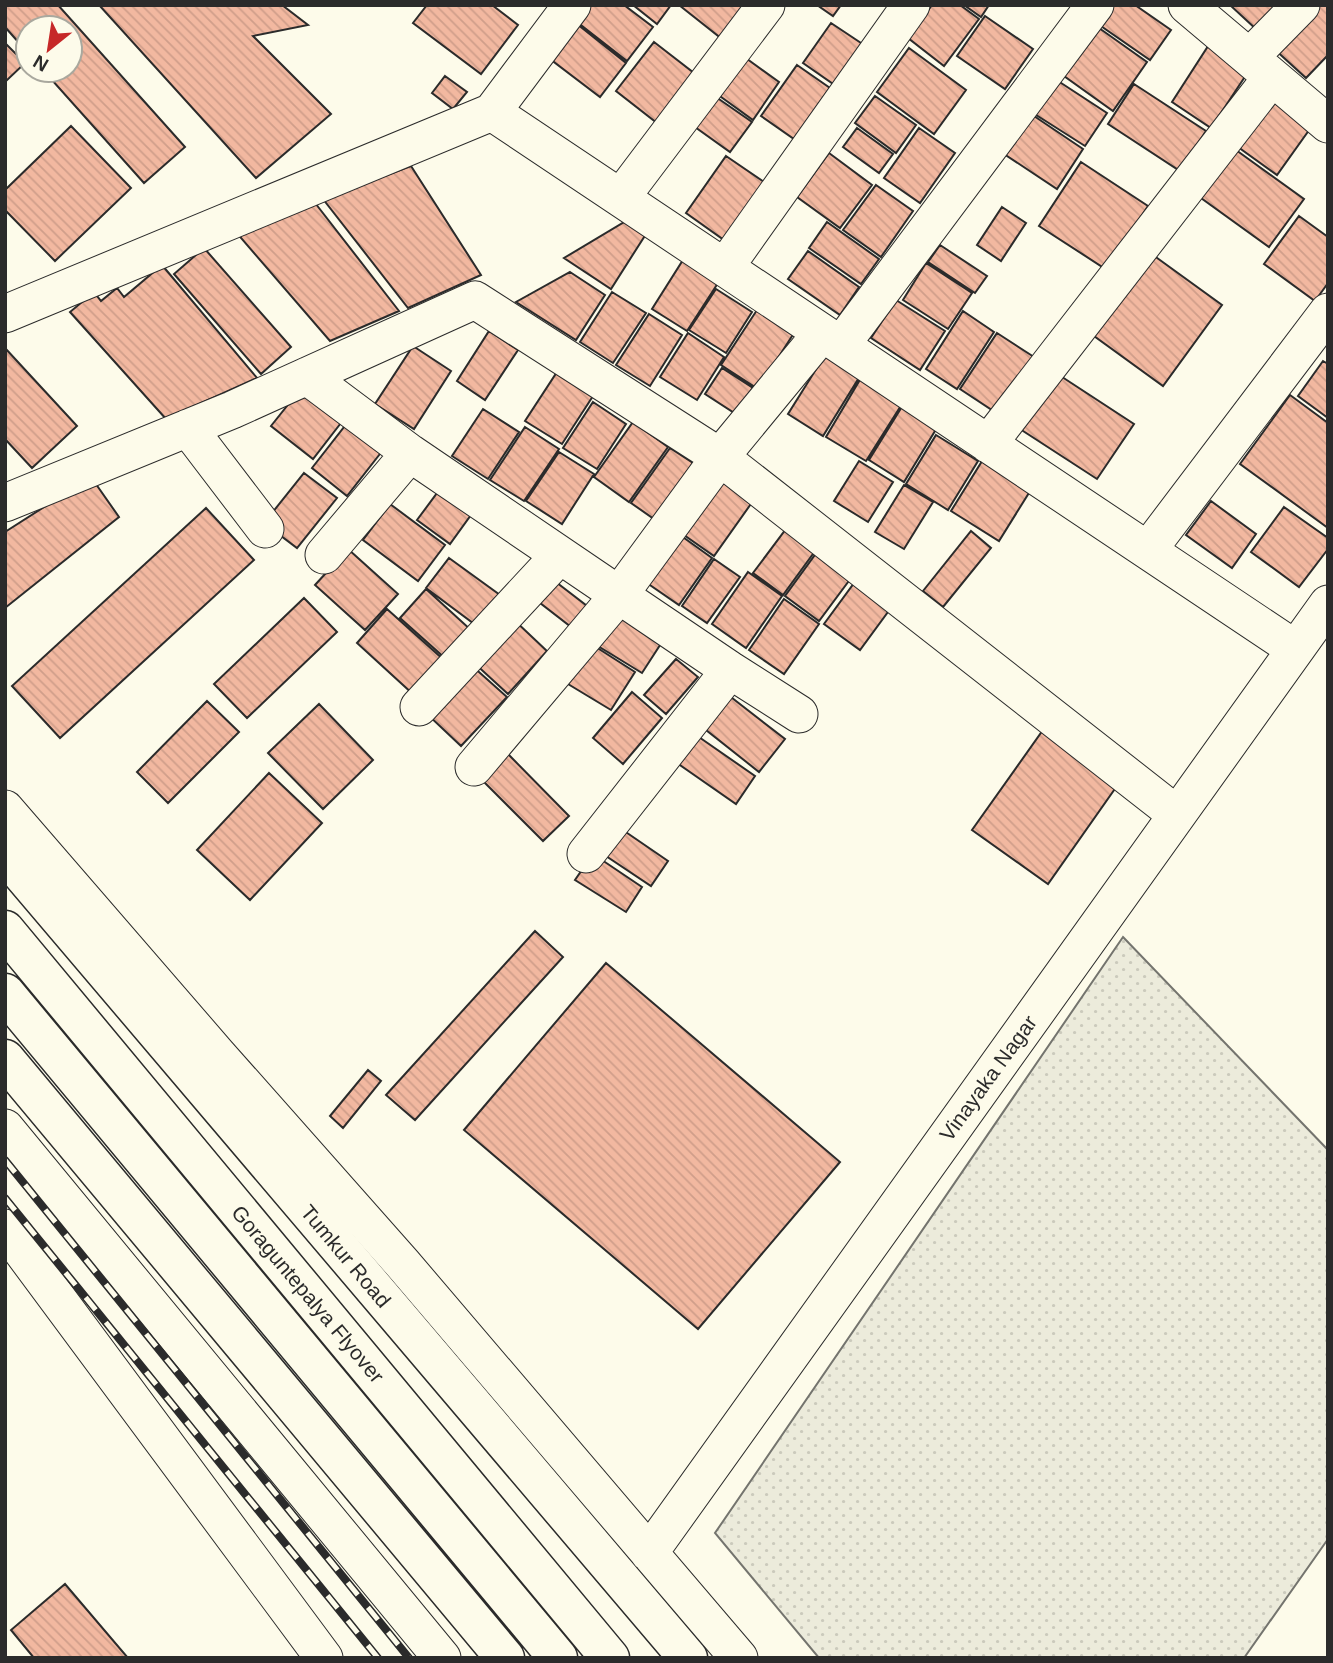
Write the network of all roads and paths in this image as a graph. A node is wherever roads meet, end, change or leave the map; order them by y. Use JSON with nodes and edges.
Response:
{"nodes":[{"id":1,"x":572,"y":5,"type":"edge"},
{"id":2,"x":766,"y":5,"type":"edge"},
{"id":3,"x":911,"y":5,"type":"edge"},
{"id":4,"x":1095,"y":5,"type":"edge"},
{"id":5,"x":1187,"y":5,"type":"edge"},
{"id":6,"x":1301,"y":5,"type":"edge"},
{"id":7,"x":1261,"y":67,"type":"junction"},
{"id":8,"x":492,"y":112,"type":"junction"},
{"id":9,"x":1328,"y":124,"type":"edge"},
{"id":10,"x":622,"y":196,"type":"junction"},
{"id":11,"x":725,"y":267,"type":"junction"},
{"id":12,"x":1328,"y":312,"type":"edge"},
{"id":13,"x":5,"y":314,"type":"edge"},
{"id":14,"x":832,"y":339,"type":"junction"},
{"id":15,"x":307,"y":376,"type":"junction"},
{"id":16,"x":188,"y":428,"type":"junction"},
{"id":17,"x":988,"y":444,"type":"junction"},
{"id":18,"x":411,"y":453,"type":"junction"},
{"id":19,"x":720,"y":457,"type":"junction"},
{"id":20,"x":5,"y":503,"type":"edge"},
{"id":21,"x":265,"y":529,"type":"dead end"},
{"id":22,"x":1148,"y":550,"type":"junction"},
{"id":23,"x":324,"y":555,"type":"dead end"},
{"id":24,"x":560,"y":555,"type":"junction"},
{"id":25,"x":619,"y":595,"type":"junction"},
{"id":26,"x":1328,"y":604,"type":"edge"},
{"id":27,"x":1295,"y":649,"type":"junction"},
{"id":28,"x":730,"y":670,"type":"junction"},
{"id":29,"x":419,"y":707,"type":"dead end"},
{"id":30,"x":799,"y":714,"type":"dead end"},
{"id":31,"x":474,"y":767,"type":"dead end"},
{"id":32,"x":5,"y":809,"type":"edge"},
{"id":33,"x":1176,"y":814,"type":"junction"},
{"id":34,"x":586,"y":853,"type":"dead end"},
{"id":35,"x":5,"y":854,"type":"edge"},
{"id":36,"x":5,"y":930,"type":"edge"},
{"id":37,"x":5,"y":993,"type":"edge"},
{"id":38,"x":5,"y":1059,"type":"edge"},
{"id":39,"x":5,"y":1128,"type":"edge"},
{"id":40,"x":5,"y":1228,"type":"edge"},
{"id":41,"x":649,"y":1553,"type":"junction"},
{"id":42,"x":324,"y":1658,"type":"edge"},
{"id":43,"x":442,"y":1658,"type":"edge"},
{"id":44,"x":505,"y":1658,"type":"edge"},
{"id":45,"x":558,"y":1658,"type":"edge"},
{"id":46,"x":610,"y":1658,"type":"edge"},
{"id":47,"x":688,"y":1658,"type":"edge"},
{"id":48,"x":739,"y":1658,"type":"edge"}],
"edges":[{"from":1,"to":8,"type":"street"},
{"from":2,"to":10,"type":"street"},
{"from":3,"to":11,"type":"street"},
{"from":4,"to":14,"type":"street"},
{"from":5,"to":7,"type":"street"},
{"from":6,"to":7,"type":"street"},
{"from":7,"to":9,"type":"street"},
{"from":7,"to":17,"type":"street"},
{"from":8,"to":10,"type":"street"},
{"from":8,"to":13,"type":"street"},
{"from":10,"to":11,"type":"street"},
{"from":11,"to":14,"type":"street"},
{"from":12,"to":22,"type":"street"},
{"from":14,"to":17,"type":"street"},
{"from":14,"to":19,"type":"street"},
{"from":15,"to":16,"type":"street"},
{"from":15,"to":18,"type":"street"},
{"from":15,"to":19,"type":"street"},
{"from":16,"to":20,"type":"street"},
{"from":16,"to":21,"type":"street"},
{"from":17,"to":22,"type":"street"},
{"from":18,"to":23,"type":"street"},
{"from":18,"to":24,"type":"street"},
{"from":19,"to":25,"type":"street"},
{"from":19,"to":33,"type":"street"},
{"from":22,"to":27,"type":"street"},
{"from":24,"to":25,"type":"street"},
{"from":24,"to":29,"type":"street"},
{"from":25,"to":28,"type":"street"},
{"from":25,"to":31,"type":"street"},
{"from":26,"to":27,"type":"street","name":"Vinayaka Nagar"},
{"from":27,"to":33,"type":"street","name":"Vinayaka Nagar"},
{"from":28,"to":30,"type":"street"},
{"from":28,"to":34,"type":"street"},
{"from":32,"to":41,"type":"street"},
{"from":33,"to":41,"type":"street","name":"Vinayaka Nagar"},
{"from":35,"to":47,"type":"highway","name":"Tumkur Road"},
{"from":36,"to":46,"type":"highway","name":"Goraguntepalya Flyover"},
{"from":37,"to":45,"type":"highway","name":"Goraguntepalya Flyover"},
{"from":38,"to":44,"type":"highway"},
{"from":39,"to":43,"type":"street"},
{"from":40,"to":42,"type":"street"},
{"from":41,"to":48,"type":"street"}]}
